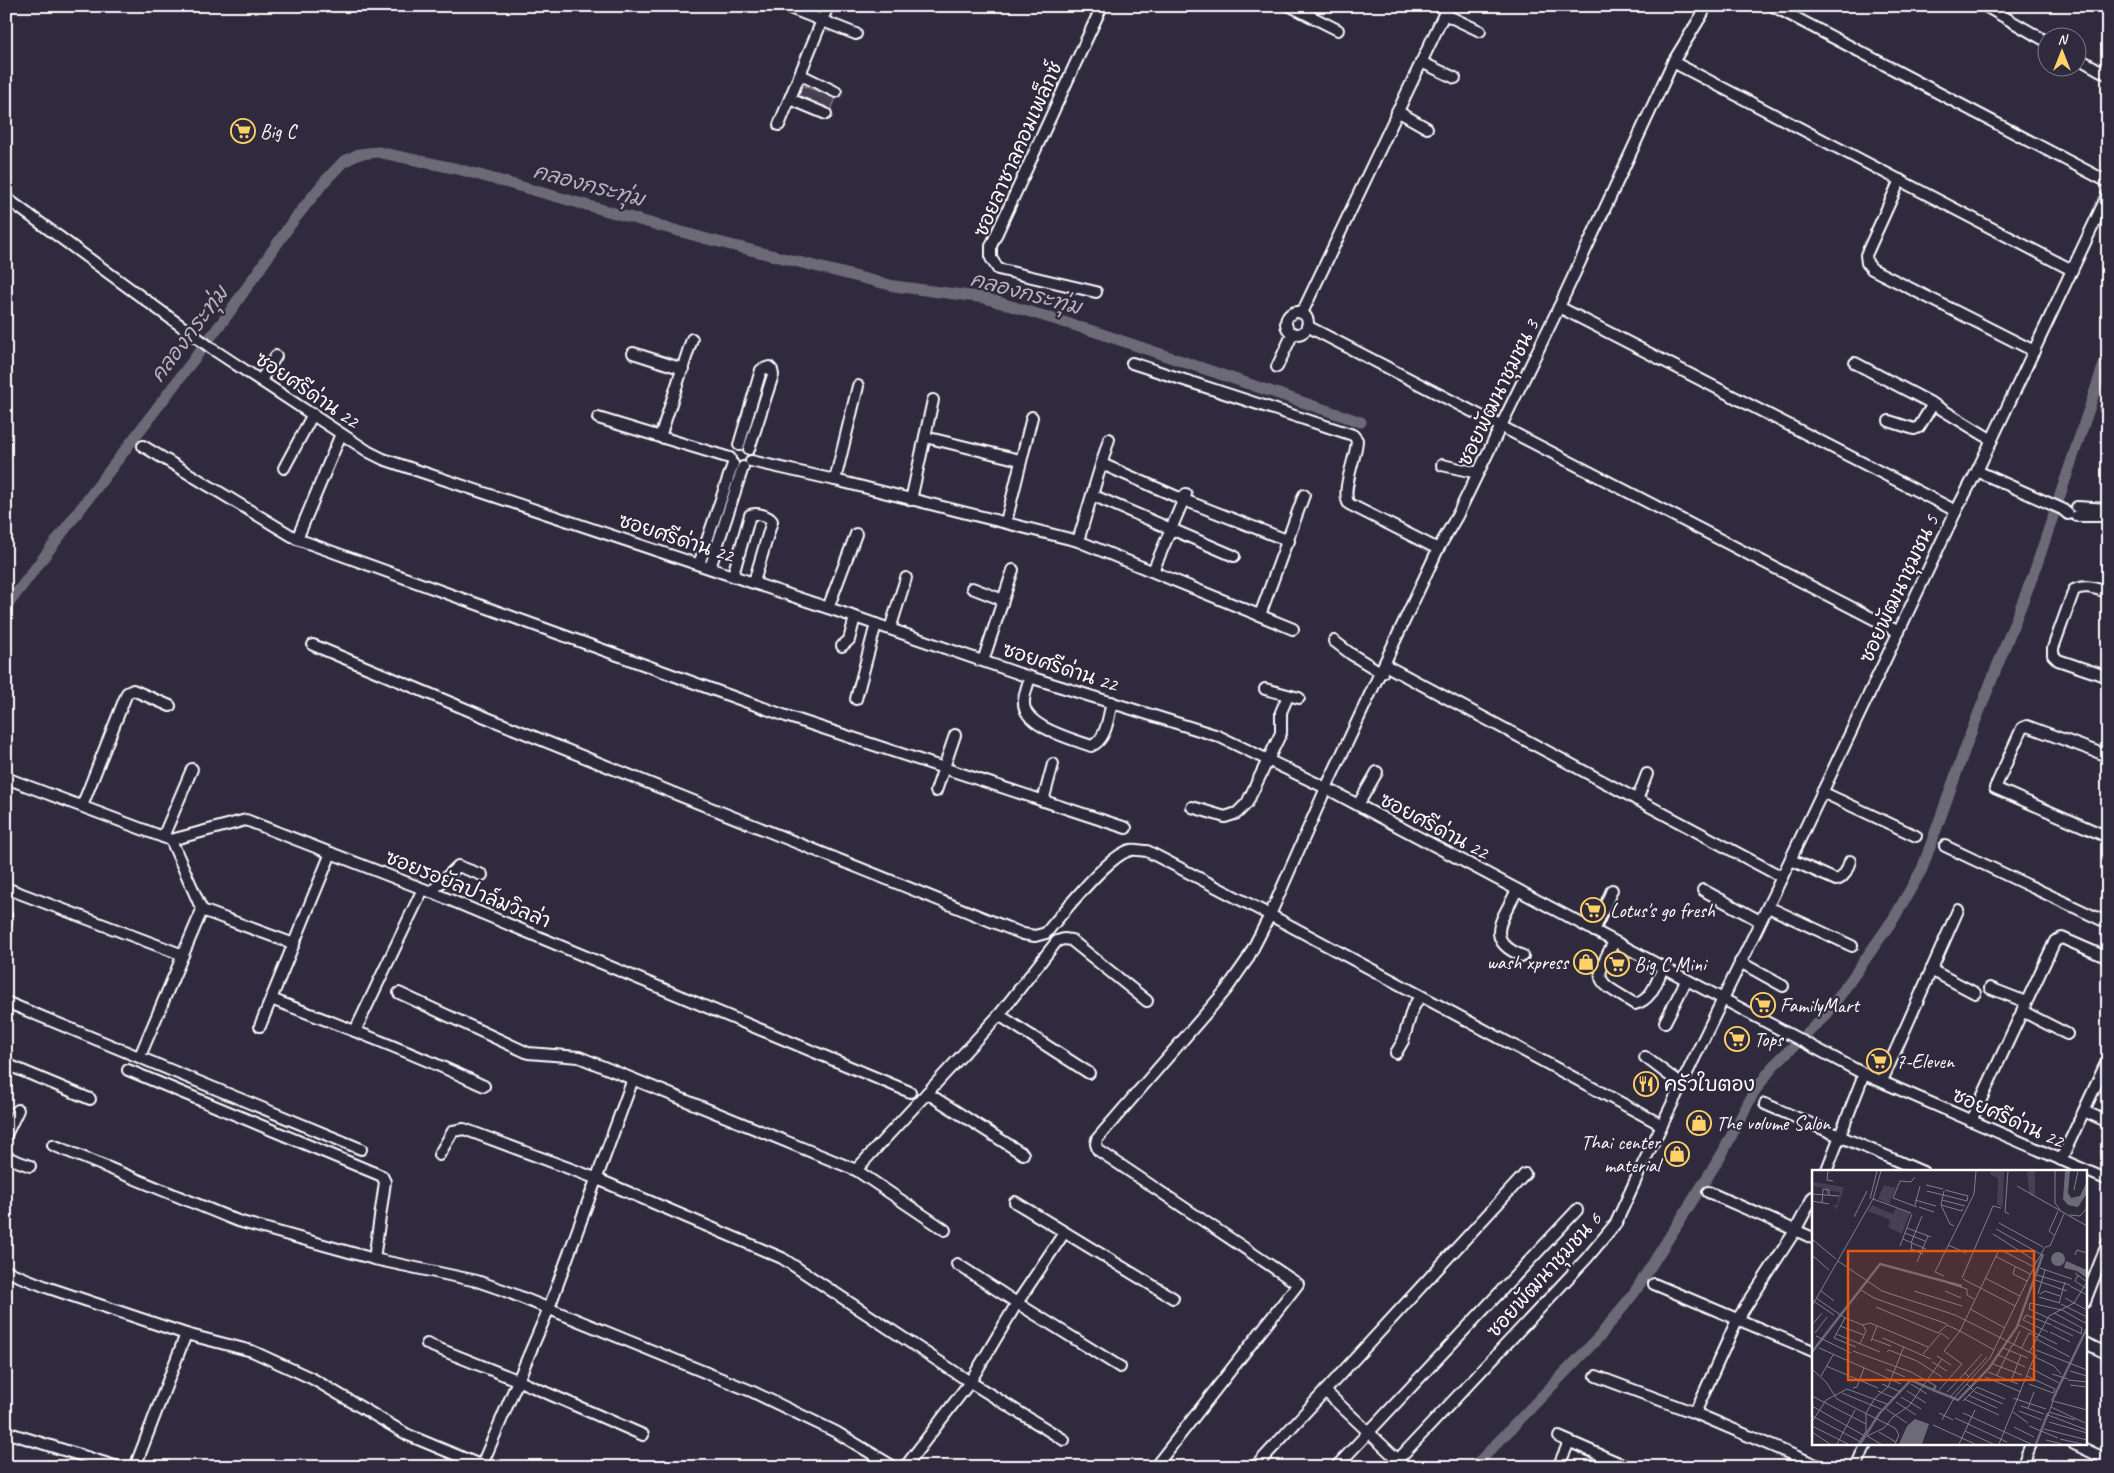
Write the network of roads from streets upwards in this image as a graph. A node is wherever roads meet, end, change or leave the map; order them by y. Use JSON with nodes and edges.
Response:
{"nodes":[{"id":1,"x":785,"y":6,"type":"edge"},
{"id":2,"x":828,"y":6,"type":"edge"},
{"id":3,"x":1102,"y":6,"type":"edge"},
{"id":4,"x":1290,"y":6,"type":"edge"},
{"id":5,"x":1773,"y":6,"type":"edge"},
{"id":6,"x":1985,"y":6,"type":"edge"},
{"id":7,"x":1446,"y":10,"type":"edge"},
{"id":8,"x":1703,"y":13,"type":"dead end"},
{"id":9,"x":822,"y":21,"type":"junction"},
{"id":10,"x":1338,"y":30,"type":"dead end"},
{"id":11,"x":1480,"y":31,"type":"dead end"},
{"id":12,"x":856,"y":34,"type":"dead end"},
{"id":13,"x":2036,"y":35,"type":"edge"},
{"id":14,"x":1421,"y":62,"type":"junction"},
{"id":15,"x":1673,"y":62,"type":"junction"},
{"id":16,"x":2086,"y":63,"type":"edge"},
{"id":17,"x":800,"y":75,"type":"junction"},
{"id":18,"x":2108,"y":75,"type":"edge"},
{"id":19,"x":1455,"y":78,"type":"dead end"},
{"id":20,"x":836,"y":92,"type":"dead end"},
{"id":21,"x":790,"y":99,"type":"junction"},
{"id":22,"x":1397,"y":111,"type":"junction"},
{"id":23,"x":826,"y":114,"type":"dead end"},
{"id":24,"x":779,"y":125,"type":"dead end"},
{"id":25,"x":1427,"y":128,"type":"dead end"},
{"id":26,"x":1900,"y":180,"type":"junction"},
{"id":27,"x":2108,"y":182,"type":"edge"},
{"id":28,"x":2108,"y":194,"type":"edge"},
{"id":29,"x":6,"y":198,"type":"edge"},
{"id":30,"x":2072,"y":270,"type":"junction"},
{"id":31,"x":1096,"y":292,"type":"dead end"},
{"id":32,"x":1559,"y":307,"type":"junction"},
{"id":33,"x":1302,"y":313,"type":"junction"},
{"id":34,"x":1308,"y":326,"type":"junction"},
{"id":35,"x":1293,"y":333,"type":"junction"},
{"id":36,"x":692,"y":339,"type":"dead end"},
{"id":37,"x":2034,"y":351,"type":"junction"},
{"id":38,"x":633,"y":353,"type":"dead end"},
{"id":39,"x":276,"y":356,"type":"dead end"},
{"id":40,"x":1132,"y":363,"type":"dead end"},
{"id":41,"x":1854,"y":363,"type":"dead end"},
{"id":42,"x":1277,"y":367,"type":"dead end"},
{"id":43,"x":683,"y":369,"type":"junction"},
{"id":44,"x":261,"y":380,"type":"junction"},
{"id":45,"x":858,"y":386,"type":"dead end"},
{"id":46,"x":933,"y":400,"type":"dead end"},
{"id":47,"x":1933,"y":404,"type":"junction"},
{"id":48,"x":313,"y":414,"type":"junction"},
{"id":49,"x":1032,"y":417,"type":"dead end"},
{"id":50,"x":598,"y":418,"type":"dead end"},
{"id":51,"x":1889,"y":421,"type":"dead end"},
{"id":52,"x":1501,"y":425,"type":"junction"},
{"id":53,"x":341,"y":434,"type":"junction"},
{"id":54,"x":660,"y":437,"type":"junction"},
{"id":55,"x":925,"y":437,"type":"junction"},
{"id":56,"x":1109,"y":439,"type":"dead end"},
{"id":57,"x":1992,"y":440,"type":"junction"},
{"id":58,"x":143,"y":446,"type":"dead end"},
{"id":59,"x":744,"y":447,"type":"junction"},
{"id":60,"x":1020,"y":460,"type":"junction"},
{"id":61,"x":739,"y":463,"type":"junction"},
{"id":62,"x":1102,"y":464,"type":"junction"},
{"id":63,"x":1442,"y":465,"type":"dead end"},
{"id":64,"x":284,"y":468,"type":"dead end"},
{"id":65,"x":1977,"y":471,"type":"junction"},
{"id":66,"x":1478,"y":473,"type":"junction"},
{"id":67,"x":834,"y":480,"type":"junction"},
{"id":68,"x":1092,"y":495,"type":"junction"},
{"id":69,"x":1304,"y":495,"type":"dead end"},
{"id":70,"x":1185,"y":497,"type":"junction"},
{"id":71,"x":911,"y":500,"type":"junction"},
{"id":72,"x":2108,"y":509,"type":"edge"},
{"id":73,"x":2069,"y":510,"type":"junction"},
{"id":74,"x":1956,"y":511,"type":"junction"},
{"id":75,"x":2108,"y":516,"type":"edge"},
{"id":76,"x":1006,"y":522,"type":"junction"},
{"id":77,"x":1171,"y":529,"type":"junction"},
{"id":78,"x":856,"y":534,"type":"dead end"},
{"id":79,"x":297,"y":539,"type":"junction"},
{"id":80,"x":1078,"y":541,"type":"junction"},
{"id":81,"x":1289,"y":541,"type":"junction"},
{"id":82,"x":1438,"y":549,"type":"junction"},
{"id":83,"x":1234,"y":556,"type":"dead end"},
{"id":84,"x":699,"y":564,"type":"junction"},
{"id":85,"x":710,"y":568,"type":"junction"},
{"id":86,"x":1013,"y":570,"type":"dead end"},
{"id":87,"x":1153,"y":571,"type":"junction"},
{"id":88,"x":733,"y":575,"type":"junction"},
{"id":89,"x":906,"y":578,"type":"dead end"},
{"id":90,"x":754,"y":582,"type":"junction"},
{"id":91,"x":972,"y":588,"type":"dead end"},
{"id":92,"x":2108,"y":592,"type":"edge"},
{"id":93,"x":1003,"y":600,"type":"junction"},
{"id":94,"x":828,"y":608,"type":"junction"},
{"id":95,"x":1260,"y":615,"type":"junction"},
{"id":96,"x":856,"y":617,"type":"junction"},
{"id":97,"x":876,"y":624,"type":"junction"},
{"id":98,"x":890,"y":629,"type":"junction"},
{"id":99,"x":1293,"y":629,"type":"dead end"},
{"id":100,"x":1898,"y":632,"type":"junction"},
{"id":101,"x":1334,"y":641,"type":"dead end"},
{"id":102,"x":313,"y":645,"type":"dead end"},
{"id":103,"x":842,"y":646,"type":"dead end"},
{"id":104,"x":983,"y":662,"type":"junction"},
{"id":105,"x":1384,"y":669,"type":"junction"},
{"id":106,"x":1030,"y":677,"type":"junction"},
{"id":107,"x":2108,"y":677,"type":"edge"},
{"id":108,"x":1265,"y":689,"type":"dead end"},
{"id":109,"x":1288,"y":696,"type":"junction"},
{"id":110,"x":1299,"y":698,"type":"dead end"},
{"id":111,"x":856,"y":699,"type":"dead end"},
{"id":112,"x":1112,"y":702,"type":"junction"},
{"id":113,"x":170,"y":706,"type":"dead end"},
{"id":114,"x":955,"y":735,"type":"dead end"},
{"id":115,"x":2108,"y":756,"type":"edge"},
{"id":116,"x":1269,"y":761,"type":"junction"},
{"id":117,"x":1054,"y":764,"type":"dead end"},
{"id":118,"x":192,"y":768,"type":"dead end"},
{"id":119,"x":944,"y":768,"type":"junction"},
{"id":120,"x":1377,"y":772,"type":"dead end"},
{"id":121,"x":1647,"y":774,"type":"dead end"},
{"id":122,"x":6,"y":778,"type":"edge"},
{"id":123,"x":1326,"y":788,"type":"junction"},
{"id":124,"x":936,"y":791,"type":"dead end"},
{"id":125,"x":1822,"y":792,"type":"junction"},
{"id":126,"x":1043,"y":800,"type":"junction"},
{"id":127,"x":1637,"y":800,"type":"junction"},
{"id":128,"x":1358,"y":805,"type":"junction"},
{"id":129,"x":82,"y":806,"type":"junction"},
{"id":130,"x":1192,"y":807,"type":"dead end"},
{"id":131,"x":1126,"y":828,"type":"dead end"},
{"id":132,"x":1916,"y":836,"type":"dead end"},
{"id":133,"x":2108,"y":837,"type":"edge"},
{"id":134,"x":167,"y":838,"type":"junction"},
{"id":135,"x":1945,"y":846,"type":"dead end"},
{"id":136,"x":332,"y":853,"type":"junction"},
{"id":137,"x":1790,"y":860,"type":"junction"},
{"id":138,"x":1850,"y":861,"type":"dead end"},
{"id":139,"x":482,"y":875,"type":"dead end"},
{"id":140,"x":1782,"y":877,"type":"junction"},
{"id":141,"x":6,"y":888,"type":"edge"},
{"id":142,"x":427,"y":890,"type":"junction"},
{"id":143,"x":1517,"y":890,"type":"junction"},
{"id":144,"x":1612,"y":890,"type":"dead end"},
{"id":145,"x":1703,"y":890,"type":"dead end"},
{"id":146,"x":1768,"y":907,"type":"junction"},
{"id":147,"x":202,"y":910,"type":"junction"},
{"id":148,"x":1958,"y":910,"type":"dead end"},
{"id":149,"x":6,"y":915,"type":"edge"},
{"id":150,"x":1270,"y":916,"type":"junction"},
{"id":151,"x":1760,"y":921,"type":"junction"},
{"id":152,"x":2108,"y":923,"type":"edge"},
{"id":153,"x":6,"y":924,"type":"edge"},
{"id":154,"x":1594,"y":931,"type":"junction"},
{"id":155,"x":1614,"y":942,"type":"junction"},
{"id":156,"x":294,"y":944,"type":"junction"},
{"id":157,"x":1852,"y":946,"type":"dead end"},
{"id":158,"x":183,"y":955,"type":"junction"},
{"id":159,"x":1523,"y":956,"type":"dead end"},
{"id":160,"x":2108,"y":958,"type":"edge"},
{"id":161,"x":1740,"y":962,"type":"junction"},
{"id":162,"x":1663,"y":968,"type":"junction"},
{"id":163,"x":1931,"y":970,"type":"junction"},
{"id":164,"x":1686,"y":980,"type":"junction"},
{"id":165,"x":1783,"y":986,"type":"dead end"},
{"id":166,"x":1990,"y":988,"type":"dead end"},
{"id":167,"x":399,"y":993,"type":"dead end"},
{"id":168,"x":1975,"y":993,"type":"dead end"},
{"id":169,"x":1420,"y":996,"type":"junction"},
{"id":170,"x":270,"y":999,"type":"junction"},
{"id":171,"x":1722,"y":999,"type":"junction"},
{"id":172,"x":1147,"y":1001,"type":"dead end"},
{"id":173,"x":6,"y":1002,"type":"edge"},
{"id":174,"x":2024,"y":1006,"type":"junction"},
{"id":175,"x":999,"y":1015,"type":"junction"},
{"id":176,"x":1665,"y":1022,"type":"dead end"},
{"id":177,"x":260,"y":1026,"type":"dead end"},
{"id":178,"x":355,"y":1031,"type":"junction"},
{"id":179,"x":2067,"y":1034,"type":"dead end"},
{"id":180,"x":1396,"y":1053,"type":"dead end"},
{"id":181,"x":140,"y":1056,"type":"junction"},
{"id":182,"x":1645,"y":1057,"type":"dead end"},
{"id":183,"x":2108,"y":1059,"type":"edge"},
{"id":184,"x":6,"y":1064,"type":"edge"},
{"id":185,"x":128,"y":1070,"type":"dead end"},
{"id":186,"x":1089,"y":1073,"type":"dead end"},
{"id":187,"x":1864,"y":1074,"type":"junction"},
{"id":188,"x":633,"y":1079,"type":"junction"},
{"id":189,"x":1882,"y":1081,"type":"junction"},
{"id":190,"x":1682,"y":1085,"type":"junction"},
{"id":191,"x":484,"y":1086,"type":"dead end"},
{"id":192,"x":910,"y":1092,"type":"dead end"},
{"id":193,"x":927,"y":1093,"type":"junction"},
{"id":194,"x":90,"y":1099,"type":"dead end"},
{"id":195,"x":1765,"y":1104,"type":"dead end"},
{"id":196,"x":18,"y":1110,"type":"dead end"},
{"id":197,"x":2084,"y":1111,"type":"junction"},
{"id":198,"x":1971,"y":1121,"type":"junction"},
{"id":199,"x":2108,"y":1122,"type":"edge"},
{"id":200,"x":1662,"y":1126,"type":"junction"},
{"id":201,"x":6,"y":1135,"type":"edge"},
{"id":202,"x":1838,"y":1137,"type":"junction"},
{"id":203,"x":54,"y":1145,"type":"dead end"},
{"id":204,"x":361,"y":1148,"type":"dead end"},
{"id":205,"x":1023,"y":1154,"type":"dead end"},
{"id":206,"x":439,"y":1155,"type":"dead end"},
{"id":207,"x":6,"y":1157,"type":"edge"},
{"id":208,"x":2061,"y":1160,"type":"junction"},
{"id":209,"x":30,"y":1166,"type":"dead end"},
{"id":210,"x":856,"y":1170,"type":"junction"},
{"id":211,"x":1827,"y":1170,"type":"edge"},
{"id":212,"x":1918,"y":1170,"type":"edge"},
{"id":213,"x":2083,"y":1170,"type":"edge"},
{"id":214,"x":2086,"y":1171,"type":"edge"},
{"id":215,"x":1524,"y":1174,"type":"dead end"},
{"id":216,"x":595,"y":1178,"type":"junction"},
{"id":217,"x":2108,"y":1180,"type":"edge"},
{"id":218,"x":1708,"y":1192,"type":"dead end"},
{"id":219,"x":1812,"y":1199,"type":"edge"},
{"id":220,"x":1015,"y":1202,"type":"dead end"},
{"id":221,"x":1577,"y":1210,"type":"dead end"},
{"id":222,"x":945,"y":1230,"type":"dead end"},
{"id":223,"x":1795,"y":1230,"type":"junction"},
{"id":224,"x":1064,"y":1233,"type":"junction"},
{"id":225,"x":1812,"y":1238,"type":"edge"},
{"id":226,"x":2108,"y":1242,"type":"edge"},
{"id":227,"x":374,"y":1259,"type":"junction"},
{"id":228,"x":957,"y":1264,"type":"dead end"},
{"id":229,"x":6,"y":1271,"type":"edge"},
{"id":230,"x":1654,"y":1284,"type":"dead end"},
{"id":231,"x":1173,"y":1298,"type":"dead end"},
{"id":232,"x":2086,"y":1298,"type":"edge"},
{"id":233,"x":1017,"y":1303,"type":"junction"},
{"id":234,"x":548,"y":1308,"type":"junction"},
{"id":235,"x":1737,"y":1320,"type":"junction"},
{"id":236,"x":186,"y":1334,"type":"junction"},
{"id":237,"x":2086,"y":1343,"type":"edge"},
{"id":238,"x":427,"y":1344,"type":"dead end"},
{"id":239,"x":1812,"y":1351,"type":"edge"},
{"id":240,"x":2108,"y":1354,"type":"edge"},
{"id":241,"x":1120,"y":1366,"type":"dead end"},
{"id":242,"x":1596,"y":1376,"type":"dead end"},
{"id":243,"x":517,"y":1380,"type":"junction"},
{"id":244,"x":970,"y":1382,"type":"junction"},
{"id":245,"x":1325,"y":1391,"type":"junction"},
{"id":246,"x":1695,"y":1413,"type":"junction"},
{"id":247,"x":1369,"y":1430,"type":"junction"},
{"id":248,"x":6,"y":1432,"type":"edge"},
{"id":249,"x":643,"y":1435,"type":"dead end"},
{"id":250,"x":1064,"y":1440,"type":"dead end"},
{"id":251,"x":1865,"y":1446,"type":"edge"},
{"id":252,"x":2030,"y":1446,"type":"edge"},
{"id":253,"x":2078,"y":1446,"type":"edge"},
{"id":254,"x":2108,"y":1460,"type":"edge"},
{"id":255,"x":1395,"y":1463,"type":"edge"},
{"id":256,"x":483,"y":1466,"type":"edge"},
{"id":257,"x":118,"y":1467,"type":"edge"},
{"id":258,"x":135,"y":1467,"type":"edge"},
{"id":259,"x":894,"y":1467,"type":"edge"},
{"id":260,"x":905,"y":1467,"type":"edge"},
{"id":261,"x":1154,"y":1467,"type":"edge"},
{"id":262,"x":1255,"y":1467,"type":"edge"},
{"id":263,"x":1336,"y":1467,"type":"edge"},
{"id":264,"x":1558,"y":1467,"type":"edge"},
{"id":265,"x":1628,"y":1467,"type":"edge"},
{"id":266,"x":1821,"y":1467,"type":"edge"},
{"id":267,"x":1856,"y":1467,"type":"edge"},
{"id":268,"x":2022,"y":1467,"type":"edge"}],
"edges":[{"from":1,"to":9,"type":"street"},
{"from":2,"to":9,"type":"street"},
{"from":3,"to":31,"type":"street","name":"ซอยลาซาลคอมเพล็กซ์"},
{"from":4,"to":10,"type":"street"},
{"from":5,"to":27,"type":"street"},
{"from":6,"to":13,"type":"street"},
{"from":7,"to":11,"type":"street"},
{"from":7,"to":14,"type":"street"},
{"from":8,"to":15,"type":"street","name":"ซอยพัฒนาชุมชน 3"},
{"from":9,"to":12,"type":"street"},
{"from":9,"to":17,"type":"street"},
{"from":14,"to":19,"type":"street"},
{"from":14,"to":22,"type":"street"},
{"from":15,"to":26,"type":"street"},
{"from":15,"to":32,"type":"street","name":"ซอยพัฒนาชุมชน 3"},
{"from":16,"to":18,"type":"street"},
{"from":17,"to":20,"type":"street"},
{"from":17,"to":21,"type":"street"},
{"from":21,"to":23,"type":"street"},
{"from":21,"to":24,"type":"street"},
{"from":22,"to":25,"type":"street"},
{"from":22,"to":33,"type":"street"},
{"from":26,"to":30,"type":"street"},
{"from":26,"to":37,"type":"street"},
{"from":28,"to":30,"type":"street","name":"ซอยพัฒนาชุมชน 5"},
{"from":29,"to":44,"type":"street","name":"ซอยศรีด่าน 22"},
{"from":30,"to":37,"type":"street","name":"ซอยพัฒนาชุมชน 5"},
{"from":32,"to":52,"type":"street","name":"ซอยพัฒนาชุมชน 3"},
{"from":32,"to":74,"type":"street"},
{"from":33,"to":34,"type":"street"},
{"from":33,"to":35,"type":"street"},
{"from":34,"to":35,"type":"street"},
{"from":34,"to":52,"type":"street"},
{"from":35,"to":42,"type":"street"},
{"from":36,"to":43,"type":"street"},
{"from":37,"to":57,"type":"street","name":"ซอยพัฒนาชุมชน 5"},
{"from":38,"to":43,"type":"street"},
{"from":39,"to":44,"type":"street"},
{"from":40,"to":82,"type":"street"},
{"from":41,"to":47,"type":"street"},
{"from":43,"to":54,"type":"street"},
{"from":44,"to":48,"type":"street","name":"ซอยศรีด่าน 22"},
{"from":45,"to":67,"type":"street"},
{"from":46,"to":55,"type":"street"},
{"from":47,"to":51,"type":"street"},
{"from":47,"to":57,"type":"street"},
{"from":48,"to":53,"type":"street","name":"ซอยศรีด่าน 22"},
{"from":48,"to":64,"type":"street"},
{"from":49,"to":60,"type":"street"},
{"from":50,"to":54,"type":"street"},
{"from":52,"to":66,"type":"street","name":"ซอยพัฒนาชุมชน 3"},
{"from":52,"to":100,"type":"street"},
{"from":53,"to":79,"type":"street"},
{"from":53,"to":84,"type":"street","name":"ซอยศรีด่าน 22"},
{"from":54,"to":61,"type":"street"},
{"from":55,"to":60,"type":"street"},
{"from":55,"to":71,"type":"street"},
{"from":56,"to":62,"type":"street"},
{"from":57,"to":65,"type":"street","name":"ซอยพัฒนาชุมชน 5"},
{"from":58,"to":79,"type":"street"},
{"from":59,"to":59,"type":"street"},
{"from":59,"to":61,"type":"street"},
{"from":59,"to":61,"type":"street"},
{"from":60,"to":76,"type":"street"},
{"from":61,"to":67,"type":"street"},
{"from":61,"to":84,"type":"street"},
{"from":61,"to":85,"type":"street"},
{"from":62,"to":68,"type":"street"},
{"from":62,"to":70,"type":"street"},
{"from":63,"to":66,"type":"street"},
{"from":65,"to":73,"type":"street"},
{"from":65,"to":74,"type":"street","name":"ซอยพัฒนาชุมชน 5"},
{"from":66,"to":82,"type":"street","name":"ซอยพัฒนาชุมชน 3"},
{"from":67,"to":71,"type":"street"},
{"from":68,"to":77,"type":"street"},
{"from":68,"to":80,"type":"street"},
{"from":69,"to":81,"type":"street"},
{"from":70,"to":77,"type":"street"},
{"from":70,"to":81,"type":"street"},
{"from":71,"to":76,"type":"street"},
{"from":72,"to":73,"type":"street"},
{"from":73,"to":75,"type":"street"},
{"from":74,"to":100,"type":"street","name":"ซอยพัฒนาชุมชน 5"},
{"from":76,"to":80,"type":"street"},
{"from":77,"to":83,"type":"street"},
{"from":77,"to":87,"type":"street"},
{"from":78,"to":94,"type":"street"},
{"from":79,"to":119,"type":"street"},
{"from":80,"to":87,"type":"street"},
{"from":81,"to":95,"type":"street"},
{"from":82,"to":105,"type":"street","name":"ซอยพัฒนาชุมชน 3"},
{"from":84,"to":85,"type":"street","name":"ซอยศรีด่าน 22"},
{"from":85,"to":88,"type":"street","name":"ซอยศรีด่าน 22"},
{"from":86,"to":93,"type":"street"},
{"from":87,"to":95,"type":"street"},
{"from":88,"to":90,"type":"street","name":"ซอยศรีด่าน 22"},
{"from":88,"to":90,"type":"street"},
{"from":89,"to":98,"type":"street"},
{"from":90,"to":94,"type":"street","name":"ซอยศรีด่าน 22"},
{"from":91,"to":93,"type":"street"},
{"from":92,"to":107,"type":"street"},
{"from":93,"to":104,"type":"street"},
{"from":94,"to":96,"type":"street","name":"ซอยศรีด่าน 22"},
{"from":95,"to":99,"type":"street"},
{"from":96,"to":97,"type":"street","name":"ซอยศรีด่าน 22"},
{"from":96,"to":103,"type":"street"},
{"from":97,"to":98,"type":"street","name":"ซอยศรีด่าน 22"},
{"from":97,"to":111,"type":"street"},
{"from":98,"to":104,"type":"street","name":"ซอยศรีด่าน 22"},
{"from":100,"to":125,"type":"street","name":"ซอยพัฒนาชุมชน 5"},
{"from":101,"to":105,"type":"street"},
{"from":102,"to":150,"type":"street"},
{"from":104,"to":106,"type":"street","name":"ซอยศรีด่าน 22"},
{"from":105,"to":123,"type":"street","name":"ซอยพัฒนาชุมชน 3"},
{"from":105,"to":127,"type":"street"},
{"from":106,"to":112,"type":"street","name":"ซอยศรีด่าน 22"},
{"from":106,"to":112,"type":"street"},
{"from":108,"to":109,"type":"street"},
{"from":109,"to":110,"type":"street"},
{"from":109,"to":116,"type":"street"},
{"from":112,"to":116,"type":"street","name":"ซอยศรีด่าน 22"},
{"from":113,"to":129,"type":"street"},
{"from":114,"to":119,"type":"street"},
{"from":115,"to":133,"type":"street"},
{"from":116,"to":123,"type":"street","name":"ซอยศรีด่าน 22"},
{"from":116,"to":130,"type":"street"},
{"from":117,"to":126,"type":"street"},
{"from":118,"to":134,"type":"street"},
{"from":119,"to":124,"type":"street"},
{"from":119,"to":126,"type":"street"},
{"from":120,"to":128,"type":"street"},
{"from":121,"to":127,"type":"street"},
{"from":122,"to":129,"type":"street"},
{"from":123,"to":128,"type":"street","name":"ซอยศรีด่าน 22"},
{"from":123,"to":150,"type":"street","name":"ซอยพัฒนาชุมชน 3"},
{"from":125,"to":132,"type":"street"},
{"from":125,"to":137,"type":"street","name":"ซอยพัฒนาชุมชน 5"},
{"from":126,"to":131,"type":"street"},
{"from":127,"to":140,"type":"street"},
{"from":128,"to":143,"type":"street","name":"ซอยศรีด่าน 22"},
{"from":129,"to":134,"type":"street"},
{"from":134,"to":136,"type":"street","name":"ซอยรอยัลปาล์มวิลล่า"},
{"from":134,"to":147,"type":"street"},
{"from":135,"to":152,"type":"street"},
{"from":136,"to":142,"type":"street","name":"ซอยรอยัลปาล์มวิลล่า"},
{"from":136,"to":156,"type":"street"},
{"from":137,"to":138,"type":"street"},
{"from":137,"to":140,"type":"street","name":"ซอยพัฒนาชุมชน 5"},
{"from":139,"to":142,"type":"street"},
{"from":140,"to":146,"type":"street","name":"ซอยพัฒนาชุมชน 5"},
{"from":141,"to":158,"type":"street"},
{"from":142,"to":178,"type":"street"},
{"from":142,"to":192,"type":"street","name":"ซอยรอยัลปาล์มวิลล่า"},
{"from":143,"to":154,"type":"street","name":"ซอยศรีด่าน 22"},
{"from":143,"to":159,"type":"street"},
{"from":144,"to":154,"type":"street"},
{"from":145,"to":151,"type":"street"},
{"from":146,"to":151,"type":"street","name":"ซอยพัฒนาชุมชน 5"},
{"from":146,"to":157,"type":"street"},
{"from":147,"to":156,"type":"street"},
{"from":147,"to":158,"type":"street"},
{"from":148,"to":163,"type":"street"},
{"from":149,"to":153,"type":"street"},
{"from":150,"to":169,"type":"street"},
{"from":150,"to":261,"type":"street","name":"ซอยพัฒนาชุมชน 3"},
{"from":151,"to":161,"type":"street","name":"ซอยพัฒนาชุมชน 5"},
{"from":154,"to":155,"type":"street","name":"ซอยศรีด่าน 22"},
{"from":155,"to":162,"type":"street","name":"ซอยศรีด่าน 22"},
{"from":155,"to":162,"type":"street"},
{"from":156,"to":170,"type":"street"},
{"from":158,"to":181,"type":"street"},
{"from":160,"to":174,"type":"street"},
{"from":161,"to":165,"type":"street"},
{"from":161,"to":171,"type":"street","name":"ซอยพัฒนาชุมชน 5"},
{"from":162,"to":164,"type":"street","name":"ซอยศรีด่าน 22"},
{"from":163,"to":168,"type":"street"},
{"from":163,"to":189,"type":"street"},
{"from":164,"to":171,"type":"street","name":"ซอยศรีด่าน 22"},
{"from":164,"to":176,"type":"street"},
{"from":166,"to":174,"type":"street"},
{"from":167,"to":188,"type":"street"},
{"from":169,"to":180,"type":"street"},
{"from":169,"to":200,"type":"street"},
{"from":170,"to":177,"type":"street"},
{"from":170,"to":178,"type":"street"},
{"from":171,"to":187,"type":"street","name":"ซอยศรีด่าน 22"},
{"from":171,"to":190,"type":"street","name":"ซอยพัฒนาชุมชน 6"},
{"from":172,"to":175,"type":"street"},
{"from":173,"to":181,"type":"street"},
{"from":174,"to":179,"type":"street"},
{"from":174,"to":198,"type":"street"},
{"from":175,"to":186,"type":"street"},
{"from":175,"to":193,"type":"street"},
{"from":178,"to":191,"type":"street"},
{"from":181,"to":204,"type":"street"},
{"from":182,"to":190,"type":"street"},
{"from":183,"to":197,"type":"street"},
{"from":184,"to":194,"type":"street"},
{"from":185,"to":227,"type":"street"},
{"from":187,"to":189,"type":"street","name":"ซอยศรีด่าน 22"},
{"from":187,"to":202,"type":"street"},
{"from":188,"to":210,"type":"street"},
{"from":188,"to":216,"type":"street"},
{"from":189,"to":198,"type":"street","name":"ซอยศรีด่าน 22"},
{"from":190,"to":200,"type":"street","name":"ซอยพัฒนาชุมชน 6"},
{"from":193,"to":205,"type":"street"},
{"from":193,"to":210,"type":"street"},
{"from":195,"to":202,"type":"street"},
{"from":196,"to":201,"type":"street"},
{"from":197,"to":199,"type":"street"},
{"from":197,"to":208,"type":"street"},
{"from":198,"to":208,"type":"street","name":"ซอยศรีด่าน 22"},
{"from":200,"to":255,"type":"street","name":"ซอยพัฒนาชุมชน 6"},
{"from":202,"to":211,"type":"street"},
{"from":202,"to":212,"type":"street"},
{"from":203,"to":227,"type":"street"},
{"from":206,"to":216,"type":"street"},
{"from":207,"to":209,"type":"street"},
{"from":208,"to":213,"type":"street","name":"ซอยศรีด่าน 22"},
{"from":210,"to":222,"type":"street"},
{"from":214,"to":217,"type":"street","name":"ซอยศรีด่าน 22"},
{"from":215,"to":245,"type":"street"},
{"from":216,"to":234,"type":"street"},
{"from":216,"to":244,"type":"street"},
{"from":218,"to":223,"type":"street"},
{"from":219,"to":223,"type":"street"},
{"from":220,"to":224,"type":"street"},
{"from":221,"to":247,"type":"street"},
{"from":223,"to":225,"type":"street"},
{"from":223,"to":235,"type":"street"},
{"from":224,"to":231,"type":"street"},
{"from":224,"to":233,"type":"street"},
{"from":226,"to":232,"type":"street"},
{"from":227,"to":234,"type":"street"},
{"from":228,"to":233,"type":"street"},
{"from":229,"to":236,"type":"street"},
{"from":230,"to":235,"type":"street"},
{"from":233,"to":241,"type":"street"},
{"from":233,"to":244,"type":"street"},
{"from":234,"to":243,"type":"street"},
{"from":234,"to":259,"type":"street"},
{"from":235,"to":239,"type":"street"},
{"from":235,"to":246,"type":"street"},
{"from":236,"to":256,"type":"street"},
{"from":236,"to":258,"type":"street"},
{"from":237,"to":240,"type":"street"},
{"from":238,"to":243,"type":"street"},
{"from":242,"to":246,"type":"street"},
{"from":243,"to":249,"type":"street"},
{"from":243,"to":256,"type":"street"},
{"from":244,"to":250,"type":"street"},
{"from":244,"to":260,"type":"street"},
{"from":245,"to":247,"type":"street"},
{"from":245,"to":262,"type":"street"},
{"from":246,"to":266,"type":"street"},
{"from":247,"to":255,"type":"street"},
{"from":247,"to":263,"type":"street"},
{"from":248,"to":257,"type":"street"},
{"from":251,"to":267,"type":"street"},
{"from":252,"to":268,"type":"street"},
{"from":253,"to":254,"type":"street"},
{"from":264,"to":265,"type":"street"}]}
